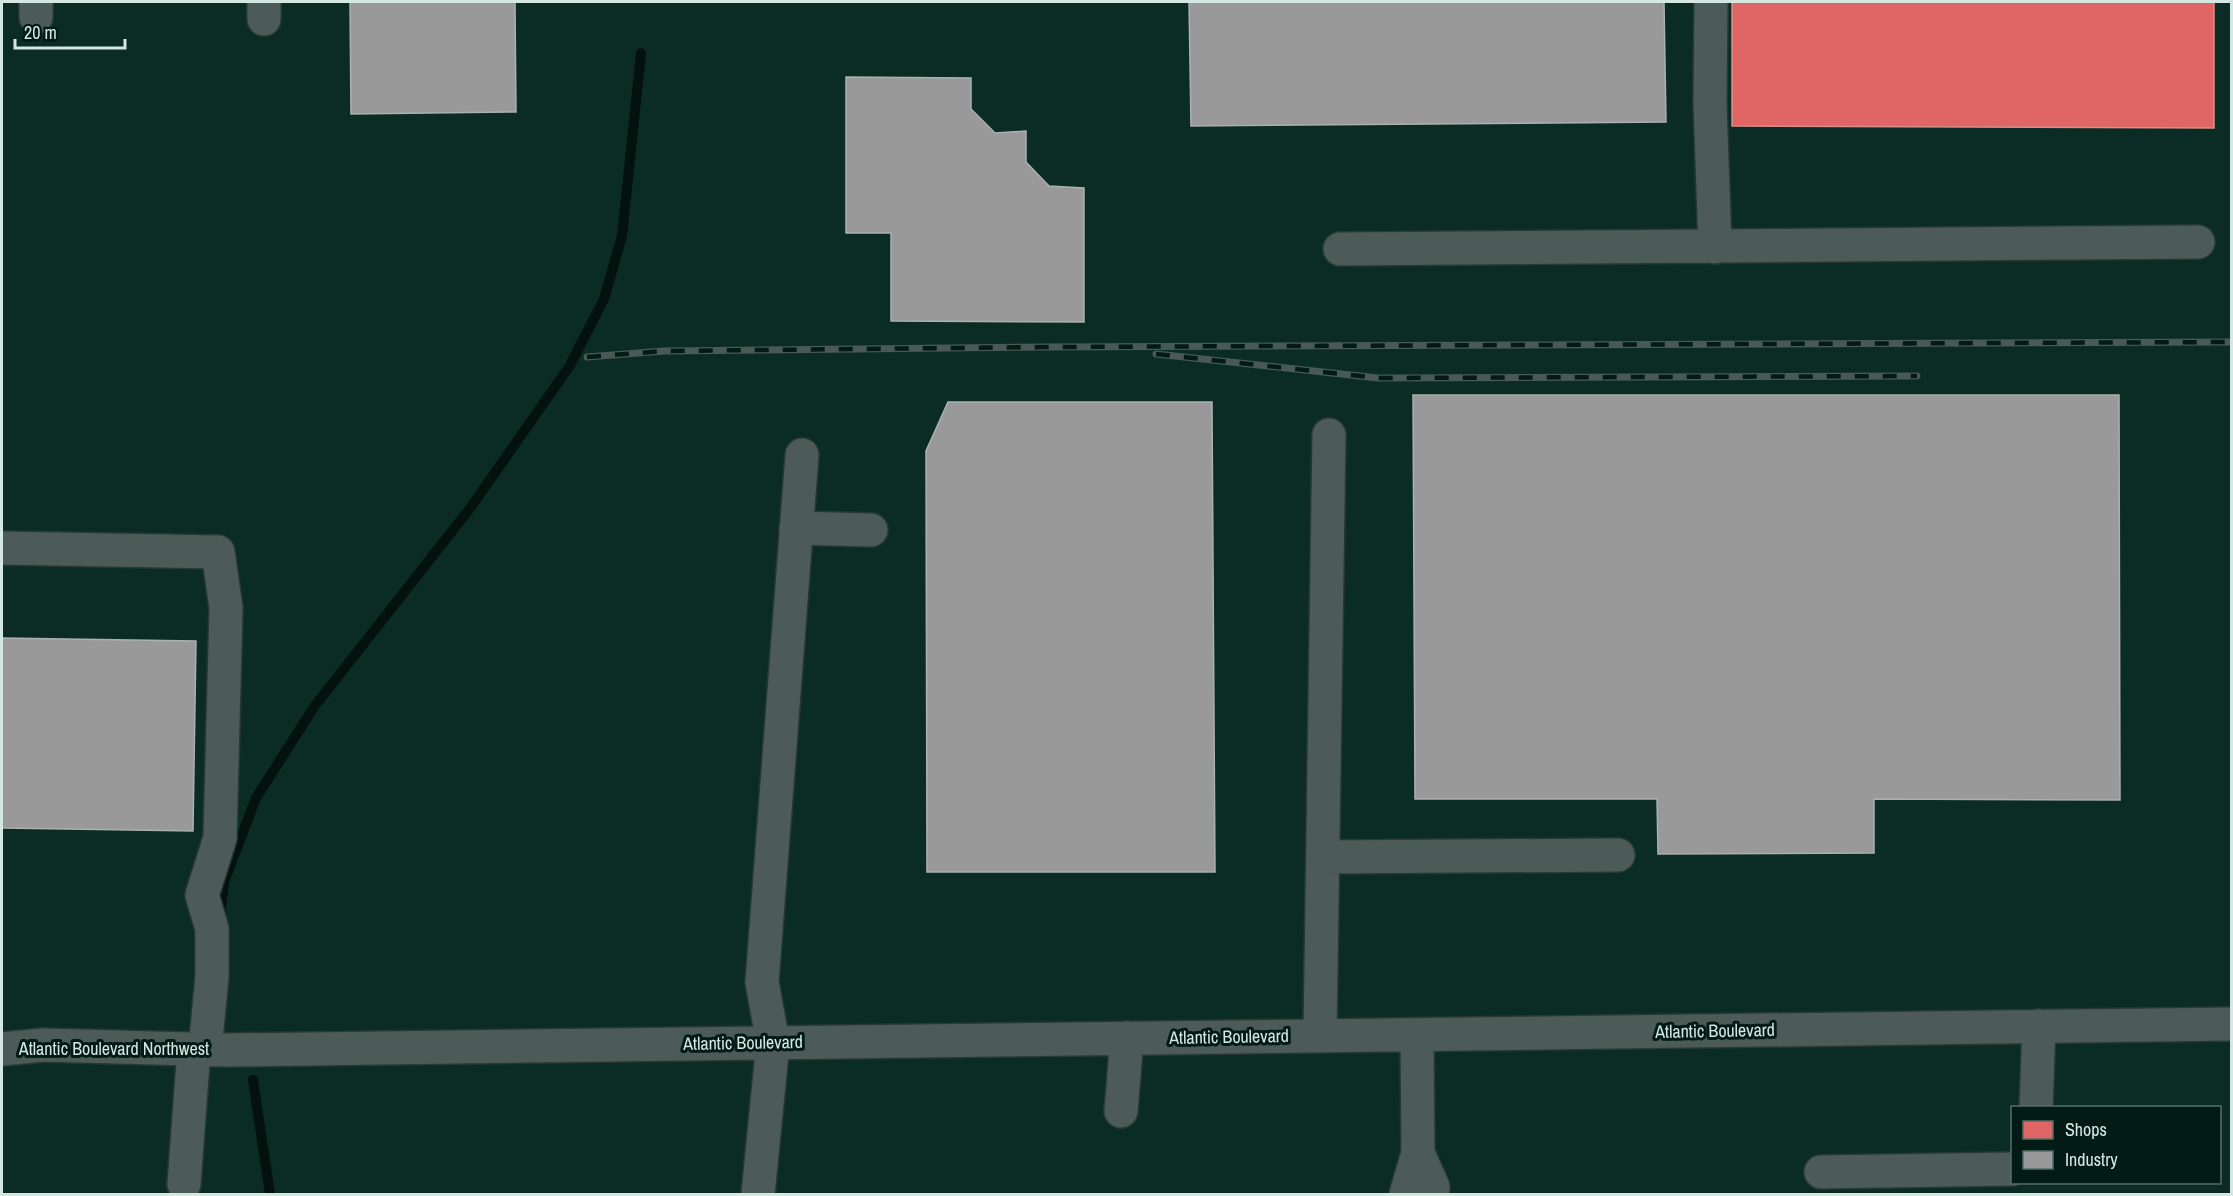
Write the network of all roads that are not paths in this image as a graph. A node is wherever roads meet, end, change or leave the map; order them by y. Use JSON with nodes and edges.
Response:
{"nodes":[{"id":1,"x":1711,"y":2,"type":"edge"},
{"id":2,"x":2198,"y":242,"type":"dead end"},
{"id":3,"x":1715,"y":248,"type":"junction"},
{"id":4,"x":1340,"y":249,"type":"dead end"},
{"id":5,"x":1329,"y":435,"type":"dead end"},
{"id":6,"x":802,"y":454,"type":"dead end"},
{"id":7,"x":796,"y":528,"type":"junction"},
{"id":8,"x":871,"y":530,"type":"dead end"},
{"id":9,"x":2,"y":548,"type":"edge"},
{"id":10,"x":1618,"y":855,"type":"dead end"},
{"id":11,"x":1323,"y":857,"type":"junction"},
{"id":12,"x":2232,"y":1024,"type":"edge"},
{"id":13,"x":2039,"y":1026,"type":"junction"},
{"id":14,"x":1417,"y":1035,"type":"junction"},
{"id":15,"x":1320,"y":1036,"type":"junction"},
{"id":16,"x":1127,"y":1038,"type":"junction"},
{"id":17,"x":773,"y":1043,"type":"junction"},
{"id":18,"x":2,"y":1049,"type":"edge"},
{"id":19,"x":209,"y":1050,"type":"junction"},
{"id":20,"x":2036,"y":1106,"type":"edge"},
{"id":21,"x":1121,"y":1111,"type":"dead end"},
{"id":22,"x":1418,"y":1153,"type":"junction"},
{"id":23,"x":2011,"y":1169,"type":"edge"},
{"id":24,"x":1821,"y":1172,"type":"dead end"},
{"id":25,"x":1941,"y":1181,"type":"edge"},
{"id":26,"x":184,"y":1184,"type":"dead end"},
{"id":27,"x":758,"y":1194,"type":"edge"},
{"id":28,"x":1406,"y":1194,"type":"edge"},
{"id":29,"x":1432,"y":1194,"type":"edge"}],
"edges":[{"from":1,"to":3,"type":"street"},
{"from":2,"to":3,"type":"street"},
{"from":3,"to":4,"type":"street"},
{"from":5,"to":11,"type":"street"},
{"from":6,"to":7,"type":"street"},
{"from":7,"to":8,"type":"street"},
{"from":7,"to":17,"type":"street"},
{"from":9,"to":19,"type":"street"},
{"from":10,"to":11,"type":"street"},
{"from":11,"to":15,"type":"street"},
{"from":12,"to":13,"type":"street","name":"Atlantic Boulevard"},
{"from":13,"to":14,"type":"street","name":"Atlantic Boulevard"},
{"from":13,"to":20,"type":"street"},
{"from":14,"to":15,"type":"street","name":"Atlantic Boulevard"},
{"from":14,"to":22,"type":"street"},
{"from":15,"to":16,"type":"street","name":"Atlantic Boulevard"},
{"from":16,"to":17,"type":"street","name":"Atlantic Boulevard"},
{"from":16,"to":21,"type":"street"},
{"from":17,"to":19,"type":"street","name":"Atlantic Boulevard"},
{"from":17,"to":27,"type":"street"},
{"from":18,"to":19,"type":"street","name":"Atlantic Boulevard Northwest"},
{"from":19,"to":26,"type":"street"},
{"from":22,"to":28,"type":"street"},
{"from":22,"to":29,"type":"street"},
{"from":23,"to":25,"type":"street"},
{"from":24,"to":25,"type":"street"}]}
